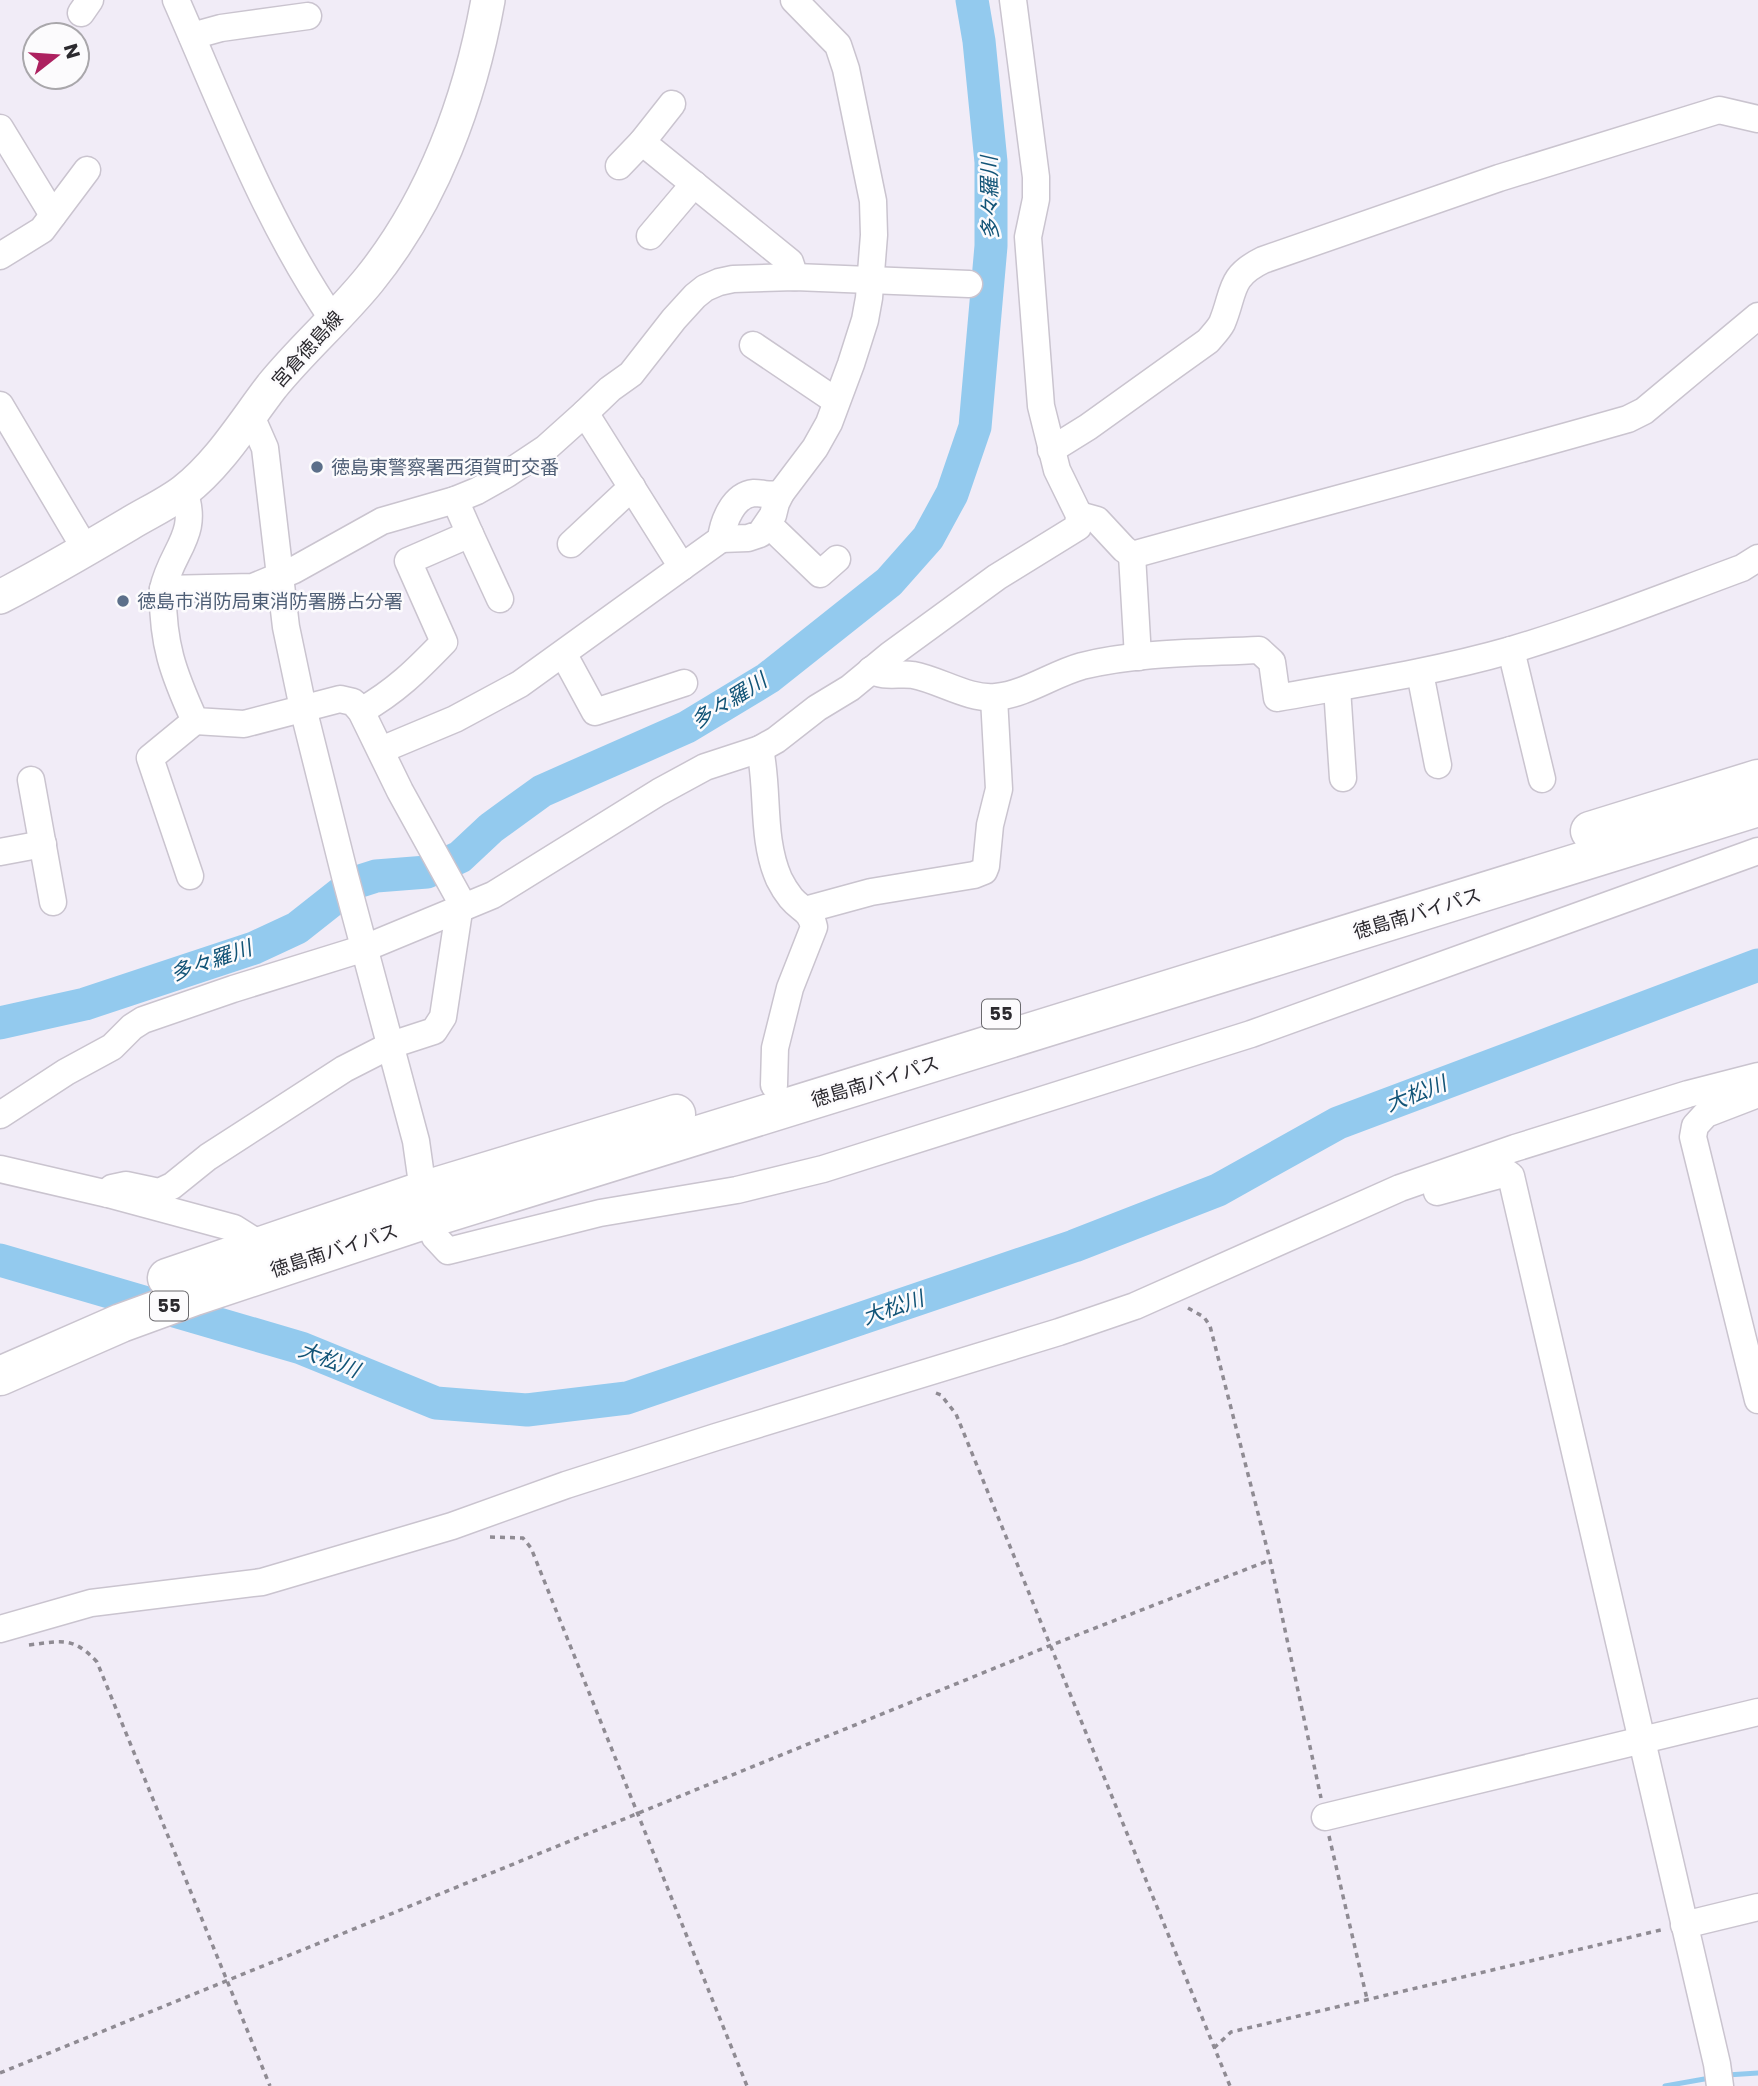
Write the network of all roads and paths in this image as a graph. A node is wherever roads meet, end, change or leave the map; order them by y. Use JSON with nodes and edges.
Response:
{"nodes":[{"id":1,"x":176,"y":0,"type":"edge"},
{"id":2,"x":488,"y":0,"type":"edge"},
{"id":3,"x":794,"y":0,"type":"edge"},
{"id":4,"x":1013,"y":0,"type":"edge"},
{"id":5,"x":308,"y":16,"type":"dead end"},
{"id":6,"x":191,"y":36,"type":"junction"},
{"id":7,"x":672,"y":104,"type":"dead end"},
{"id":8,"x":1758,"y":119,"type":"edge"},
{"id":9,"x":0,"y":128,"type":"edge"},
{"id":10,"x":642,"y":142,"type":"junction"},
{"id":11,"x":619,"y":166,"type":"dead end"},
{"id":12,"x":87,"y":170,"type":"dead end"},
{"id":13,"x":694,"y":184,"type":"junction"},
{"id":14,"x":53,"y":215,"type":"junction"},
{"id":15,"x":650,"y":236,"type":"dead end"},
{"id":16,"x":0,"y":256,"type":"edge"},
{"id":17,"x":795,"y":277,"type":"junction"},
{"id":18,"x":872,"y":281,"type":"junction"},
{"id":19,"x":969,"y":284,"type":"dead end"},
{"id":20,"x":1758,"y":316,"type":"edge"},
{"id":21,"x":334,"y":321,"type":"junction"},
{"id":22,"x":753,"y":345,"type":"dead end"},
{"id":23,"x":836,"y":401,"type":"junction"},
{"id":24,"x":0,"y":405,"type":"edge"},
{"id":25,"x":585,"y":413,"type":"junction"},
{"id":26,"x":251,"y":416,"type":"junction"},
{"id":27,"x":1051,"y":450,"type":"junction"},
{"id":28,"x":632,"y":487,"type":"junction"},
{"id":29,"x":184,"y":491,"type":"junction"},
{"id":30,"x":781,"y":492,"type":"junction"},
{"id":31,"x":455,"y":500,"type":"junction"},
{"id":32,"x":1079,"y":515,"type":"junction"},
{"id":33,"x":768,"y":524,"type":"junction"},
{"id":34,"x":470,"y":534,"type":"junction"},
{"id":35,"x":721,"y":539,"type":"junction"},
{"id":36,"x":570,"y":544,"type":"dead end"},
{"id":37,"x":86,"y":550,"type":"junction"},
{"id":38,"x":1132,"y":555,"type":"junction"},
{"id":39,"x":1758,"y":558,"type":"edge"},
{"id":40,"x":837,"y":559,"type":"dead end"},
{"id":41,"x":682,"y":567,"type":"junction"},
{"id":42,"x":279,"y":576,"type":"junction"},
{"id":43,"x":163,"y":589,"type":"junction"},
{"id":44,"x":0,"y":597,"type":"edge"},
{"id":45,"x":500,"y":599,"type":"dead end"},
{"id":46,"x":1511,"y":650,"type":"junction"},
{"id":47,"x":564,"y":655,"type":"junction"},
{"id":48,"x":1138,"y":657,"type":"junction"},
{"id":49,"x":871,"y":670,"type":"junction"},
{"id":50,"x":1420,"y":673,"type":"junction"},
{"id":51,"x":684,"y":683,"type":"dead end"},
{"id":52,"x":1337,"y":688,"type":"junction"},
{"id":53,"x":994,"y":698,"type":"junction"},
{"id":54,"x":303,"y":708,"type":"junction"},
{"id":55,"x":361,"y":711,"type":"junction"},
{"id":56,"x":195,"y":721,"type":"junction"},
{"id":57,"x":760,"y":749,"type":"junction"},
{"id":58,"x":381,"y":750,"type":"junction"},
{"id":59,"x":1438,"y":765,"type":"dead end"},
{"id":60,"x":1343,"y":778,"type":"dead end"},
{"id":61,"x":1542,"y":779,"type":"dead end"},
{"id":62,"x":1758,"y":779,"type":"edge"},
{"id":63,"x":32,"y":780,"type":"dead end"},
{"id":64,"x":1758,"y":807,"type":"edge"},
{"id":65,"x":43,"y":844,"type":"junction"},
{"id":66,"x":1758,"y":851,"type":"edge"},
{"id":67,"x":0,"y":852,"type":"edge"},
{"id":68,"x":190,"y":877,"type":"dead end"},
{"id":69,"x":53,"y":902,"type":"dead end"},
{"id":70,"x":461,"y":909,"type":"junction"},
{"id":71,"x":806,"y":910,"type":"junction"},
{"id":72,"x":365,"y":948,"type":"junction"},
{"id":73,"x":391,"y":1045,"type":"junction"},
{"id":74,"x":1758,"y":1076,"type":"edge"},
{"id":75,"x":774,"y":1085,"type":"junction"},
{"id":76,"x":1758,"y":1094,"type":"edge"},
{"id":77,"x":0,"y":1115,"type":"edge"},
{"id":78,"x":0,"y":1168,"type":"edge"},
{"id":79,"x":1400,"y":1188,"type":"junction"},
{"id":80,"x":108,"y":1194,"type":"junction"},
{"id":81,"x":424,"y":1205,"type":"junction"},
{"id":82,"x":252,"y":1248,"type":"junction"},
{"id":83,"x":1187,"y":1307,"type":"dead end"},
{"id":84,"x":22,"y":1347,"type":"edge"},
{"id":85,"x":0,"y":1377,"type":"edge"},
{"id":86,"x":927,"y":1391,"type":"dead end"},
{"id":87,"x":1758,"y":1400,"type":"edge"},
{"id":88,"x":452,"y":1526,"type":"junction"},
{"id":89,"x":1269,"y":1560,"type":"junction"},
{"id":90,"x":0,"y":1629,"type":"edge"},
{"id":91,"x":24,"y":1646,"type":"dead end"},
{"id":92,"x":1049,"y":1646,"type":"junction"},
{"id":93,"x":1758,"y":1712,"type":"edge"},
{"id":94,"x":1642,"y":1742,"type":"junction"},
{"id":95,"x":639,"y":1812,"type":"junction"},
{"id":96,"x":1325,"y":1817,"type":"junction"},
{"id":97,"x":1758,"y":1907,"type":"edge"},
{"id":98,"x":1684,"y":1925,"type":"junction"},
{"id":99,"x":227,"y":1982,"type":"junction"},
{"id":100,"x":1367,"y":1999,"type":"junction"},
{"id":101,"x":1214,"y":2048,"type":"junction"},
{"id":102,"x":0,"y":2073,"type":"edge"},
{"id":103,"x":270,"y":2086,"type":"edge"},
{"id":104,"x":747,"y":2086,"type":"edge"},
{"id":105,"x":1230,"y":2086,"type":"edge"},
{"id":106,"x":1720,"y":2086,"type":"edge"}],
"edges":[{"from":1,"to":6,"type":"street"},
{"from":2,"to":21,"type":"main road","name":"宮倉徳島線"},
{"from":3,"to":18,"type":"street"},
{"from":4,"to":27,"type":"street"},
{"from":5,"to":6,"type":"street"},
{"from":6,"to":21,"type":"street"},
{"from":7,"to":10,"type":"street"},
{"from":8,"to":27,"type":"street"},
{"from":9,"to":14,"type":"street"},
{"from":10,"to":11,"type":"street"},
{"from":10,"to":13,"type":"street"},
{"from":12,"to":14,"type":"street"},
{"from":13,"to":15,"type":"street"},
{"from":13,"to":17,"type":"street"},
{"from":14,"to":16,"type":"street"},
{"from":17,"to":18,"type":"street"},
{"from":17,"to":25,"type":"street"},
{"from":18,"to":19,"type":"street"},
{"from":18,"to":23,"type":"street"},
{"from":20,"to":38,"type":"street"},
{"from":21,"to":26,"type":"main road","name":"宮倉徳島線"},
{"from":22,"to":23,"type":"street"},
{"from":23,"to":30,"type":"street"},
{"from":24,"to":37,"type":"street"},
{"from":25,"to":28,"type":"street"},
{"from":25,"to":31,"type":"street"},
{"from":26,"to":29,"type":"main road","name":"宮倉徳島線"},
{"from":26,"to":42,"type":"street"},
{"from":27,"to":32,"type":"street"},
{"from":28,"to":36,"type":"street"},
{"from":28,"to":41,"type":"street"},
{"from":29,"to":37,"type":"main road","name":"宮倉徳島線"},
{"from":29,"to":43,"type":"street"},
{"from":30,"to":33,"type":"street"},
{"from":30,"to":35,"type":"street"},
{"from":31,"to":34,"type":"street"},
{"from":31,"to":42,"type":"street"},
{"from":32,"to":38,"type":"street"},
{"from":32,"to":49,"type":"street"},
{"from":33,"to":35,"type":"street"},
{"from":33,"to":40,"type":"street"},
{"from":34,"to":45,"type":"street"},
{"from":34,"to":55,"type":"street"},
{"from":35,"to":41,"type":"street"},
{"from":37,"to":44,"type":"main road","name":"宮倉徳島線"},
{"from":38,"to":48,"type":"street"},
{"from":39,"to":46,"type":"street"},
{"from":41,"to":47,"type":"street"},
{"from":42,"to":43,"type":"street"},
{"from":42,"to":54,"type":"street"},
{"from":43,"to":56,"type":"street"},
{"from":46,"to":50,"type":"street"},
{"from":46,"to":61,"type":"street"},
{"from":47,"to":51,"type":"street"},
{"from":47,"to":58,"type":"street"},
{"from":48,"to":52,"type":"street"},
{"from":48,"to":53,"type":"street"},
{"from":49,"to":53,"type":"street"},
{"from":49,"to":57,"type":"street"},
{"from":50,"to":52,"type":"street"},
{"from":50,"to":59,"type":"street"},
{"from":52,"to":60,"type":"street"},
{"from":53,"to":71,"type":"street"},
{"from":54,"to":55,"type":"street"},
{"from":54,"to":56,"type":"street"},
{"from":54,"to":72,"type":"street"},
{"from":55,"to":58,"type":"street"},
{"from":56,"to":68,"type":"street"},
{"from":57,"to":70,"type":"street"},
{"from":57,"to":71,"type":"street"},
{"from":58,"to":70,"type":"street"},
{"from":62,"to":75,"type":"highway","name":"徳島南バイパス","number":"55"},
{"from":63,"to":65,"type":"street"},
{"from":64,"to":81,"type":"highway","name":"徳島南バイパス","number":"55"},
{"from":65,"to":67,"type":"street"},
{"from":65,"to":69,"type":"street"},
{"from":66,"to":81,"type":"street"},
{"from":70,"to":72,"type":"street"},
{"from":70,"to":73,"type":"street"},
{"from":71,"to":75,"type":"street"},
{"from":72,"to":73,"type":"street"},
{"from":72,"to":77,"type":"street"},
{"from":73,"to":80,"type":"street"},
{"from":73,"to":81,"type":"street"},
{"from":74,"to":79,"type":"street"},
{"from":75,"to":81,"type":"highway","name":"徳島南バイパス","number":"55"},
{"from":76,"to":87,"type":"street"},
{"from":78,"to":80,"type":"street"},
{"from":79,"to":88,"type":"street"},
{"from":79,"to":94,"type":"street"},
{"from":80,"to":82,"type":"street"},
{"from":81,"to":82,"type":"highway","name":"徳島南バイパス","number":"55"},
{"from":81,"to":84,"type":"highway","name":"徳島南バイパス","number":"55"},
{"from":82,"to":84,"type":"highway","name":"徳島南バイパス","number":"55"},
{"from":83,"to":89,"type":"path"},
{"from":84,"to":85,"type":"highway","name":"徳島南バイパス","number":"55"},
{"from":86,"to":92,"type":"path"},
{"from":88,"to":90,"type":"street"},
{"from":88,"to":95,"type":"path"},
{"from":89,"to":92,"type":"path"},
{"from":89,"to":96,"type":"path"},
{"from":91,"to":99,"type":"path"},
{"from":92,"to":95,"type":"path"},
{"from":92,"to":101,"type":"path"},
{"from":93,"to":94,"type":"street"},
{"from":94,"to":96,"type":"street"},
{"from":94,"to":98,"type":"street"},
{"from":95,"to":99,"type":"path"},
{"from":95,"to":104,"type":"path"},
{"from":96,"to":100,"type":"path"},
{"from":97,"to":98,"type":"street"},
{"from":98,"to":100,"type":"path"},
{"from":98,"to":106,"type":"street"},
{"from":99,"to":102,"type":"path"},
{"from":99,"to":103,"type":"path"},
{"from":100,"to":101,"type":"path"},
{"from":101,"to":105,"type":"path"}]}
